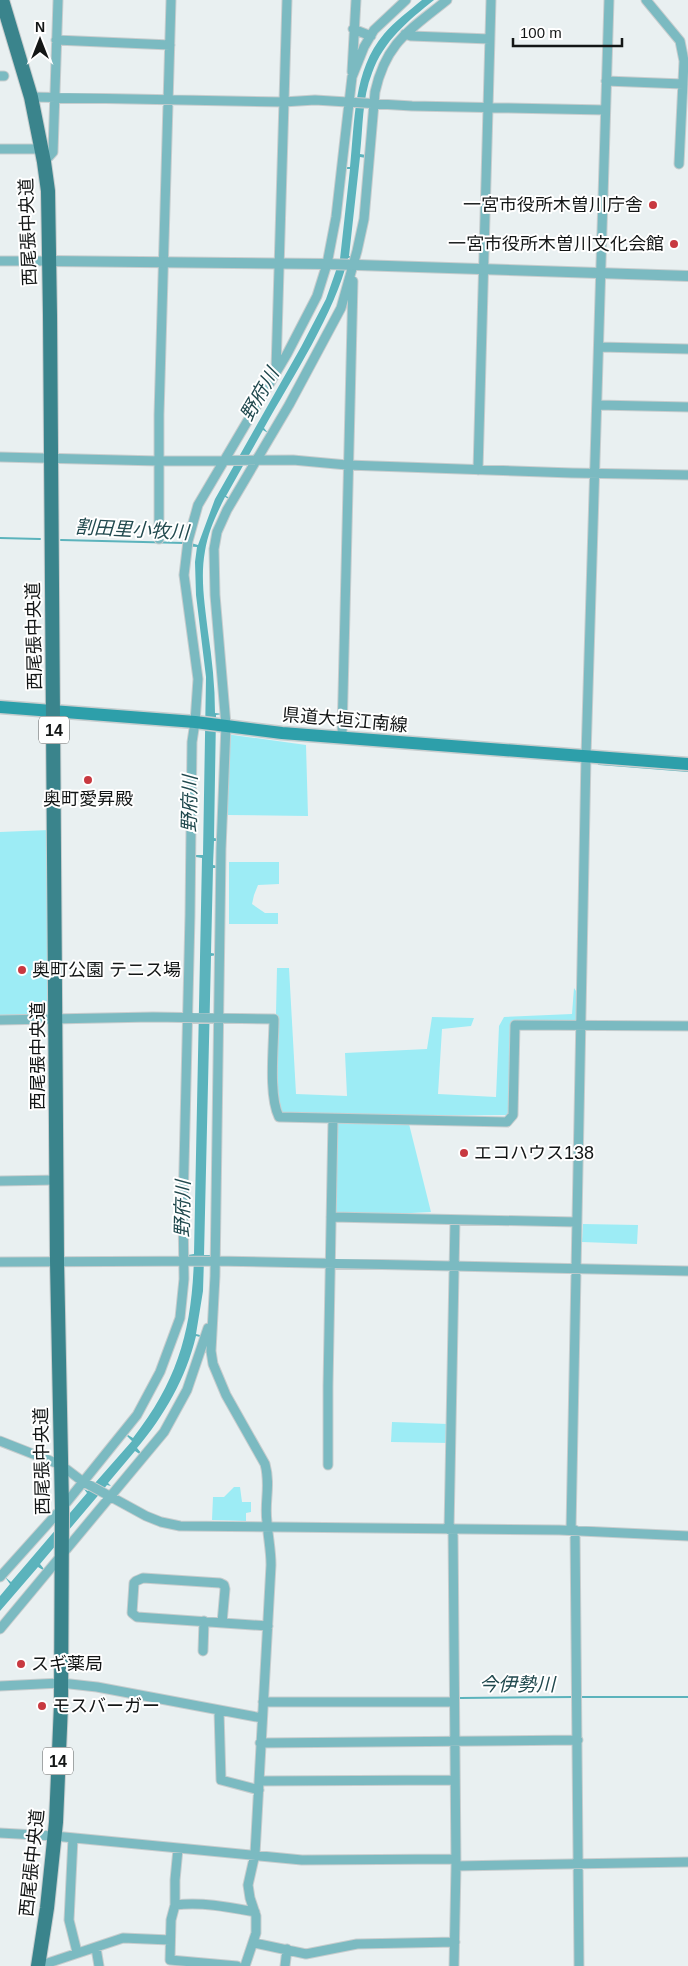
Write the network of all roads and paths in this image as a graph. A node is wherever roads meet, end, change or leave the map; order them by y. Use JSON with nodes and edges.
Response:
{"nodes":[{"id":1,"x":2,"y":0,"type":"edge"},
{"id":2,"x":58,"y":0,"type":"edge"},
{"id":3,"x":171,"y":0,"type":"edge"},
{"id":4,"x":286,"y":0,"type":"edge"},
{"id":5,"x":356,"y":0,"type":"edge"},
{"id":6,"x":406,"y":0,"type":"edge"},
{"id":7,"x":447,"y":0,"type":"edge"},
{"id":8,"x":491,"y":0,"type":"edge"},
{"id":9,"x":609,"y":0,"type":"edge"},
{"id":10,"x":646,"y":0,"type":"edge"},
{"id":11,"x":353,"y":29,"type":"junction"},
{"id":12,"x":405,"y":34,"type":"junction"},
{"id":13,"x":371,"y":36,"type":"junction"},
{"id":14,"x":56,"y":40,"type":"junction"},
{"id":15,"x":490,"y":40,"type":"junction"},
{"id":16,"x":170,"y":45,"type":"junction"},
{"id":17,"x":352,"y":77,"type":"junction"},
{"id":18,"x":606,"y":81,"type":"junction"},
{"id":19,"x":683,"y":84,"type":"junction"},
{"id":20,"x":55,"y":96,"type":"junction"},
{"id":21,"x":31,"y":97,"type":"junction"},
{"id":22,"x":168,"y":98,"type":"junction"},
{"id":23,"x":348,"y":101,"type":"junction"},
{"id":24,"x":283,"y":102,"type":"junction"},
{"id":25,"x":374,"y":102,"type":"junction"},
{"id":26,"x":488,"y":108,"type":"junction"},
{"id":27,"x":605,"y":110,"type":"junction"},
{"id":28,"x":0,"y":149,"type":"edge"},
{"id":29,"x":43,"y":155,"type":"junction"},
{"id":30,"x":679,"y":164,"type":"dead end"},
{"id":31,"x":0,"y":261,"type":"edge"},
{"id":32,"x":48,"y":261,"type":"junction"},
{"id":33,"x":164,"y":263,"type":"junction"},
{"id":34,"x":279,"y":263,"type":"junction"},
{"id":35,"x":327,"y":264,"type":"junction"},
{"id":36,"x":353,"y":269,"type":"junction"},
{"id":37,"x":484,"y":269,"type":"junction"},
{"id":38,"x":602,"y":272,"type":"junction"},
{"id":39,"x":688,"y":276,"type":"edge"},
{"id":40,"x":599,"y":347,"type":"junction"},
{"id":41,"x":688,"y":349,"type":"edge"},
{"id":42,"x":276,"y":372,"type":"junction"},
{"id":43,"x":597,"y":405,"type":"junction"},
{"id":44,"x":688,"y":407,"type":"edge"},
{"id":45,"x":0,"y":457,"type":"edge"},
{"id":46,"x":50,"y":457,"type":"junction"},
{"id":47,"x":223,"y":460,"type":"junction"},
{"id":48,"x":257,"y":460,"type":"junction"},
{"id":49,"x":158,"y":461,"type":"junction"},
{"id":50,"x":348,"y":465,"type":"junction"},
{"id":51,"x":478,"y":470,"type":"junction"},
{"id":52,"x":595,"y":474,"type":"junction"},
{"id":53,"x":688,"y":474,"type":"edge"},
{"id":54,"x":159,"y":539,"type":"dead end"},
{"id":55,"x":0,"y":707,"type":"edge"},
{"id":56,"x":54,"y":711,"type":"junction"},
{"id":57,"x":195,"y":722,"type":"junction"},
{"id":58,"x":226,"y":725,"type":"junction"},
{"id":59,"x":342,"y":736,"type":"junction"},
{"id":60,"x":586,"y":756,"type":"junction"},
{"id":61,"x":688,"y":764,"type":"edge"},
{"id":62,"x":188,"y":1017,"type":"junction"},
{"id":63,"x":219,"y":1017,"type":"junction"},
{"id":64,"x":0,"y":1020,"type":"edge"},
{"id":65,"x":56,"y":1020,"type":"junction"},
{"id":66,"x":580,"y":1026,"type":"junction"},
{"id":67,"x":688,"y":1026,"type":"edge"},
{"id":68,"x":333,"y":1119,"type":"junction"},
{"id":69,"x":57,"y":1180,"type":"junction"},
{"id":70,"x":0,"y":1181,"type":"edge"},
{"id":71,"x":331,"y":1217,"type":"junction"},
{"id":72,"x":454,"y":1220,"type":"junction"},
{"id":73,"x":576,"y":1222,"type":"junction"},
{"id":74,"x":58,"y":1261,"type":"junction"},
{"id":75,"x":215,"y":1261,"type":"junction"},
{"id":76,"x":0,"y":1262,"type":"edge"},
{"id":77,"x":184,"y":1262,"type":"junction"},
{"id":78,"x":330,"y":1265,"type":"junction"},
{"id":79,"x":453,"y":1267,"type":"junction"},
{"id":80,"x":576,"y":1269,"type":"junction"},
{"id":81,"x":688,"y":1271,"type":"edge"},
{"id":82,"x":213,"y":1312,"type":"junction"},
{"id":83,"x":0,"y":1441,"type":"edge"},
{"id":84,"x":61,"y":1465,"type":"junction"},
{"id":85,"x":328,"y":1465,"type":"dead end"},
{"id":86,"x":83,"y":1481,"type":"junction"},
{"id":87,"x":110,"y":1496,"type":"junction"},
{"id":88,"x":62,"y":1508,"type":"junction"},
{"id":89,"x":268,"y":1526,"type":"junction"},
{"id":90,"x":451,"y":1530,"type":"junction"},
{"id":91,"x":573,"y":1530,"type":"junction"},
{"id":92,"x":688,"y":1536,"type":"edge"},
{"id":93,"x":62,"y":1555,"type":"junction"},
{"id":94,"x":0,"y":1577,"type":"edge"},
{"id":95,"x":204,"y":1621,"type":"junction"},
{"id":96,"x":222,"y":1623,"type":"junction"},
{"id":97,"x":268,"y":1626,"type":"junction"},
{"id":98,"x":0,"y":1629,"type":"edge"},
{"id":99,"x":203,"y":1651,"type":"dead end"},
{"id":100,"x":60,"y":1683,"type":"junction"},
{"id":101,"x":0,"y":1686,"type":"edge"},
{"id":102,"x":263,"y":1702,"type":"junction"},
{"id":103,"x":454,"y":1702,"type":"junction"},
{"id":104,"x":219,"y":1711,"type":"junction"},
{"id":105,"x":262,"y":1718,"type":"junction"},
{"id":106,"x":578,"y":1740,"type":"junction"},
{"id":107,"x":260,"y":1742,"type":"junction"},
{"id":108,"x":454,"y":1742,"type":"junction"},
{"id":109,"x":455,"y":1780,"type":"junction"},
{"id":110,"x":259,"y":1785,"type":"junction"},
{"id":111,"x":0,"y":1833,"type":"edge"},
{"id":112,"x":54,"y":1836,"type":"junction"},
{"id":113,"x":73,"y":1838,"type":"junction"},
{"id":114,"x":178,"y":1849,"type":"junction"},
{"id":115,"x":255,"y":1854,"type":"junction"},
{"id":116,"x":688,"y":1862,"type":"edge"},
{"id":117,"x":456,"y":1863,"type":"junction"},
{"id":118,"x":578,"y":1865,"type":"junction"},
{"id":119,"x":175,"y":1905,"type":"junction"},
{"id":120,"x":255,"y":1912,"type":"junction"},
{"id":121,"x":170,"y":1940,"type":"junction"},
{"id":122,"x":455,"y":1942,"type":"junction"},
{"id":123,"x":254,"y":1943,"type":"junction"},
{"id":124,"x":96,"y":1948,"type":"junction"},
{"id":125,"x":287,"y":1949,"type":"junction"},
{"id":126,"x":77,"y":1952,"type":"junction"},
{"id":127,"x":38,"y":1966,"type":"edge"},
{"id":128,"x":99,"y":1966,"type":"edge"},
{"id":129,"x":237,"y":1966,"type":"edge"},
{"id":130,"x":245,"y":1966,"type":"edge"},
{"id":131,"x":285,"y":1966,"type":"edge"},
{"id":132,"x":454,"y":1966,"type":"edge"},
{"id":133,"x":579,"y":1966,"type":"edge"}],
"edges":[{"from":1,"to":21,"type":"main road","name":"西尾張中央道","number":"14"},
{"from":2,"to":14,"type":"street"},
{"from":3,"to":16,"type":"street"},
{"from":4,"to":24,"type":"street"},
{"from":5,"to":11,"type":"street"},
{"from":6,"to":13,"type":"street"},
{"from":7,"to":12,"type":"street"},
{"from":8,"to":15,"type":"street"},
{"from":9,"to":18,"type":"street"},
{"from":10,"to":19,"type":"street"},
{"from":11,"to":13,"type":"street"},
{"from":11,"to":17,"type":"street"},
{"from":12,"to":15,"type":"street"},
{"from":12,"to":25,"type":"street"},
{"from":13,"to":17,"type":"street"},
{"from":14,"to":16,"type":"street"},
{"from":14,"to":20,"type":"street"},
{"from":15,"to":26,"type":"street"},
{"from":16,"to":22,"type":"street"},
{"from":17,"to":23,"type":"street"},
{"from":18,"to":19,"type":"street"},
{"from":18,"to":27,"type":"street"},
{"from":19,"to":30,"type":"street"},
{"from":20,"to":21,"type":"street"},
{"from":20,"to":22,"type":"street"},
{"from":20,"to":29,"type":"street"},
{"from":21,"to":29,"type":"main road","name":"西尾張中央道","number":"14"},
{"from":22,"to":24,"type":"street"},
{"from":22,"to":33,"type":"street"},
{"from":23,"to":24,"type":"street"},
{"from":23,"to":25,"type":"street"},
{"from":23,"to":35,"type":"street"},
{"from":24,"to":34,"type":"street"},
{"from":25,"to":26,"type":"street"},
{"from":25,"to":36,"type":"street"},
{"from":26,"to":27,"type":"street"},
{"from":26,"to":37,"type":"street"},
{"from":27,"to":38,"type":"street"},
{"from":28,"to":29,"type":"street"},
{"from":29,"to":32,"type":"main road","name":"西尾張中央道","number":"14"},
{"from":31,"to":32,"type":"street"},
{"from":32,"to":33,"type":"street"},
{"from":32,"to":46,"type":"main road","name":"西尾張中央道","number":"14"},
{"from":33,"to":34,"type":"street"},
{"from":33,"to":49,"type":"street"},
{"from":34,"to":35,"type":"street"},
{"from":34,"to":42,"type":"street"},
{"from":35,"to":36,"type":"street"},
{"from":35,"to":42,"type":"street"},
{"from":36,"to":37,"type":"street"},
{"from":36,"to":48,"type":"street"},
{"from":36,"to":50,"type":"street"},
{"from":37,"to":38,"type":"street"},
{"from":37,"to":51,"type":"street"},
{"from":38,"to":39,"type":"street"},
{"from":38,"to":40,"type":"street"},
{"from":40,"to":41,"type":"street"},
{"from":40,"to":43,"type":"street"},
{"from":42,"to":47,"type":"street"},
{"from":43,"to":44,"type":"street"},
{"from":43,"to":52,"type":"street"},
{"from":45,"to":46,"type":"street"},
{"from":46,"to":49,"type":"street"},
{"from":46,"to":56,"type":"main road","name":"西尾張中央道","number":"14"},
{"from":47,"to":48,"type":"street"},
{"from":47,"to":49,"type":"street"},
{"from":47,"to":57,"type":"street"},
{"from":48,"to":50,"type":"street"},
{"from":48,"to":58,"type":"street"},
{"from":49,"to":54,"type":"street"},
{"from":50,"to":51,"type":"street"},
{"from":50,"to":59,"type":"street"},
{"from":51,"to":52,"type":"street"},
{"from":52,"to":53,"type":"street"},
{"from":52,"to":60,"type":"street"},
{"from":55,"to":56,"type":"main road","name":"県道大垣江南線"},
{"from":56,"to":57,"type":"main road","name":"県道大垣江南線"},
{"from":56,"to":65,"type":"main road","name":"西尾張中央道","number":"14"},
{"from":57,"to":58,"type":"main road","name":"県道大垣江南線"},
{"from":57,"to":62,"type":"street"},
{"from":58,"to":59,"type":"main road","name":"県道大垣江南線"},
{"from":58,"to":63,"type":"street"},
{"from":59,"to":60,"type":"main road","name":"県道大垣江南線"},
{"from":60,"to":61,"type":"main road","name":"県道大垣江南線"},
{"from":60,"to":66,"type":"street"},
{"from":62,"to":63,"type":"street"},
{"from":62,"to":65,"type":"street"},
{"from":62,"to":77,"type":"street"},
{"from":63,"to":68,"type":"street"},
{"from":63,"to":75,"type":"street"},
{"from":64,"to":65,"type":"street"},
{"from":65,"to":69,"type":"main road","name":"西尾張中央道","number":"14"},
{"from":66,"to":67,"type":"street"},
{"from":66,"to":68,"type":"street"},
{"from":66,"to":73,"type":"street"},
{"from":68,"to":71,"type":"street"},
{"from":69,"to":70,"type":"street"},
{"from":69,"to":74,"type":"main road","name":"西尾張中央道","number":"14"},
{"from":71,"to":72,"type":"street"},
{"from":71,"to":78,"type":"street"},
{"from":72,"to":73,"type":"street"},
{"from":72,"to":79,"type":"street"},
{"from":73,"to":80,"type":"street"},
{"from":74,"to":76,"type":"street"},
{"from":74,"to":77,"type":"street"},
{"from":74,"to":84,"type":"main road","name":"西尾張中央道","number":"14"},
{"from":75,"to":77,"type":"street"},
{"from":75,"to":78,"type":"street"},
{"from":75,"to":82,"type":"street"},
{"from":77,"to":86,"type":"street"},
{"from":78,"to":79,"type":"street"},
{"from":78,"to":85,"type":"street"},
{"from":79,"to":80,"type":"street"},
{"from":79,"to":90,"type":"street"},
{"from":80,"to":81,"type":"street"},
{"from":80,"to":91,"type":"street"},
{"from":82,"to":87,"type":"street"},
{"from":82,"to":89,"type":"street"},
{"from":83,"to":84,"type":"street"},
{"from":84,"to":86,"type":"street"},
{"from":84,"to":88,"type":"main road","name":"西尾張中央道","number":"14"},
{"from":86,"to":87,"type":"street"},
{"from":86,"to":88,"type":"street"},
{"from":87,"to":89,"type":"street"},
{"from":87,"to":93,"type":"street"},
{"from":88,"to":93,"type":"main road","name":"西尾張中央道","number":"14"},
{"from":88,"to":94,"type":"street"},
{"from":89,"to":90,"type":"street"},
{"from":89,"to":97,"type":"street"},
{"from":90,"to":91,"type":"street"},
{"from":90,"to":103,"type":"street"},
{"from":91,"to":92,"type":"street"},
{"from":91,"to":106,"type":"street"},
{"from":93,"to":98,"type":"street"},
{"from":93,"to":100,"type":"main road","name":"西尾張中央道","number":"14"},
{"from":95,"to":96,"type":"street"},
{"from":95,"to":96,"type":"street"},
{"from":95,"to":99,"type":"street"},
{"from":96,"to":97,"type":"street"},
{"from":97,"to":102,"type":"street"},
{"from":100,"to":101,"type":"street"},
{"from":100,"to":104,"type":"street"},
{"from":100,"to":112,"type":"main road","name":"西尾張中央道","number":"14"},
{"from":102,"to":103,"type":"street"},
{"from":102,"to":105,"type":"street"},
{"from":103,"to":108,"type":"street"},
{"from":104,"to":105,"type":"street"},
{"from":104,"to":110,"type":"street"},
{"from":105,"to":107,"type":"street"},
{"from":106,"to":108,"type":"street"},
{"from":106,"to":118,"type":"street"},
{"from":107,"to":108,"type":"street"},
{"from":107,"to":110,"type":"street"},
{"from":108,"to":109,"type":"street"},
{"from":109,"to":110,"type":"street"},
{"from":109,"to":117,"type":"street"},
{"from":110,"to":115,"type":"street"},
{"from":111,"to":112,"type":"street"},
{"from":112,"to":113,"type":"street"},
{"from":112,"to":127,"type":"main road","name":"西尾張中央道","number":"14"},
{"from":113,"to":114,"type":"street"},
{"from":113,"to":126,"type":"street"},
{"from":114,"to":115,"type":"street"},
{"from":114,"to":119,"type":"street"},
{"from":115,"to":117,"type":"street"},
{"from":115,"to":120,"type":"street"},
{"from":116,"to":118,"type":"street"},
{"from":117,"to":118,"type":"street"},
{"from":117,"to":122,"type":"street"},
{"from":118,"to":133,"type":"street"},
{"from":119,"to":120,"type":"street"},
{"from":119,"to":121,"type":"street"},
{"from":120,"to":123,"type":"street"},
{"from":121,"to":124,"type":"street"},
{"from":121,"to":129,"type":"street"},
{"from":122,"to":125,"type":"street"},
{"from":122,"to":132,"type":"street"},
{"from":123,"to":125,"type":"street"},
{"from":123,"to":130,"type":"street"},
{"from":124,"to":126,"type":"street"},
{"from":124,"to":128,"type":"street"},
{"from":125,"to":131,"type":"street"},
{"from":126,"to":127,"type":"street"}]}
